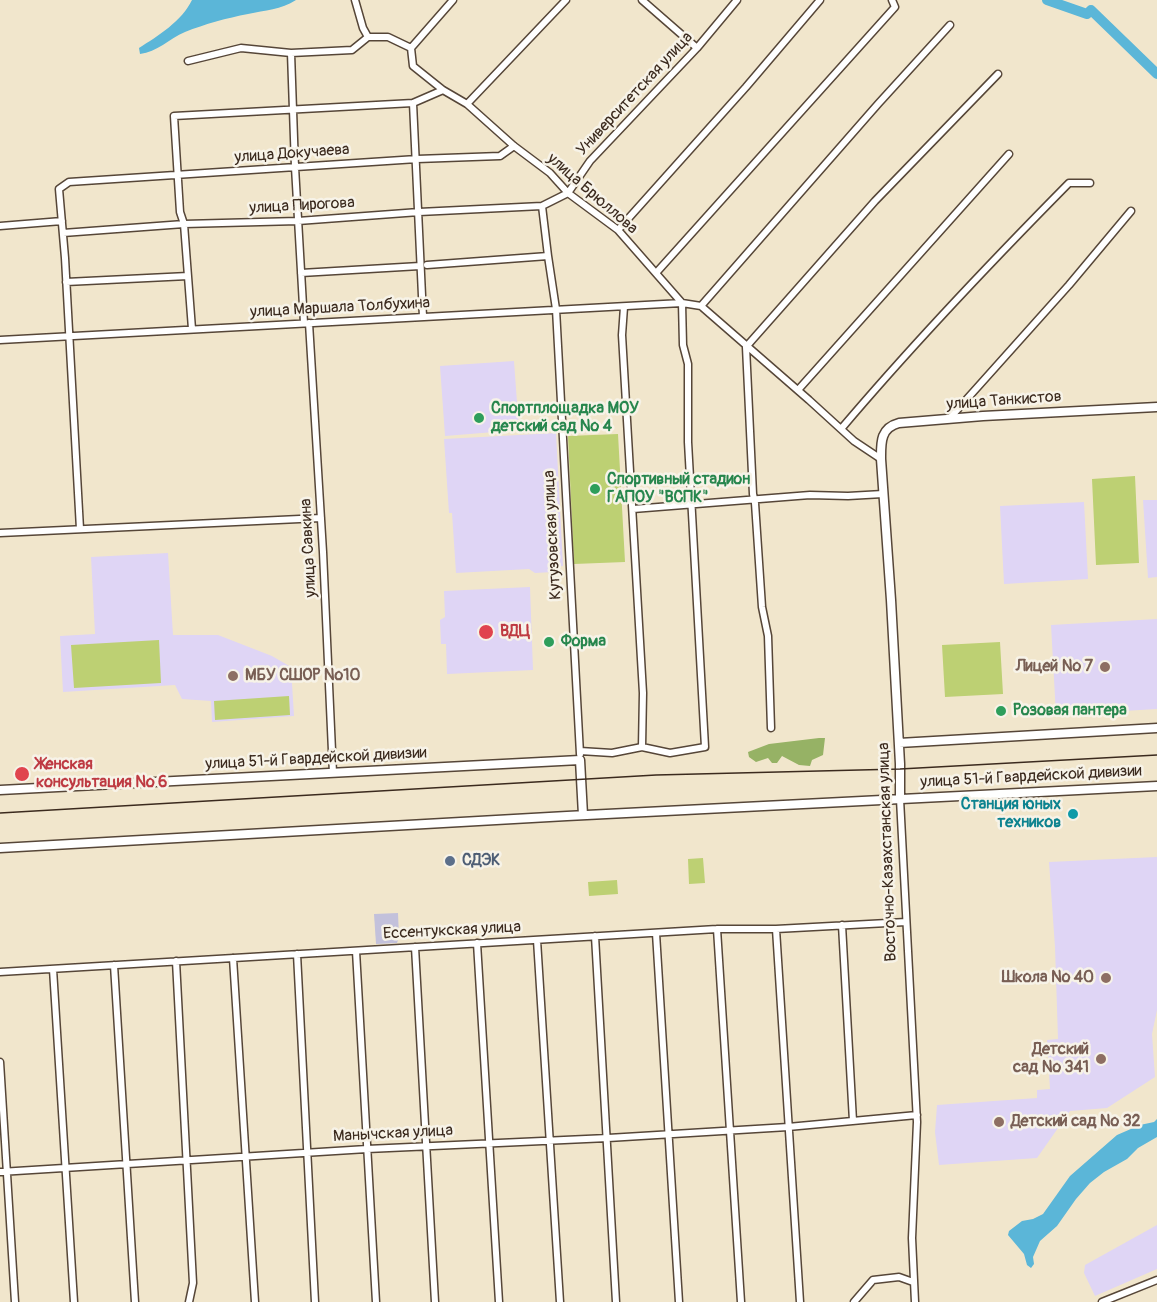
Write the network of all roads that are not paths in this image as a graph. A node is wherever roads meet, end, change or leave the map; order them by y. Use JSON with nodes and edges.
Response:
{"nodes":[{"id":1,"x":355,"y":0,"type":"edge"},
{"id":2,"x":453,"y":0,"type":"edge"},
{"id":3,"x":566,"y":0,"type":"edge"},
{"id":4,"x":642,"y":0,"type":"edge"},
{"id":5,"x":737,"y":0,"type":"edge"},
{"id":6,"x":820,"y":0,"type":"edge"},
{"id":7,"x":893,"y":3,"type":"edge"},
{"id":8,"x":950,"y":26,"type":"dead end"},
{"id":9,"x":368,"y":37,"type":"junction"},
{"id":10,"x":411,"y":48,"type":"junction"},
{"id":11,"x":697,"y":48,"type":"junction"},
{"id":12,"x":291,"y":53,"type":"junction"},
{"id":13,"x":188,"y":61,"type":"dead end"},
{"id":14,"x":998,"y":74,"type":"dead end"},
{"id":15,"x":443,"y":90,"type":"junction"},
{"id":16,"x":413,"y":103,"type":"junction"},
{"id":17,"x":467,"y":104,"type":"junction"},
{"id":18,"x":292,"y":111,"type":"junction"},
{"id":19,"x":514,"y":146,"type":"junction"},
{"id":20,"x":1009,"y":154,"type":"dead end"},
{"id":21,"x":417,"y":159,"type":"junction"},
{"id":22,"x":295,"y":167,"type":"junction"},
{"id":23,"x":178,"y":175,"type":"junction"},
{"id":24,"x":1090,"y":183,"type":"dead end"},
{"id":25,"x":568,"y":193,"type":"junction"},
{"id":26,"x":542,"y":206,"type":"junction"},
{"id":27,"x":1131,"y":211,"type":"dead end"},
{"id":28,"x":419,"y":212,"type":"junction"},
{"id":29,"x":62,"y":221,"type":"junction"},
{"id":30,"x":298,"y":221,"type":"junction"},
{"id":31,"x":184,"y":225,"type":"junction"},
{"id":32,"x":0,"y":226,"type":"edge"},
{"id":33,"x":618,"y":230,"type":"junction"},
{"id":34,"x":63,"y":233,"type":"junction"},
{"id":35,"x":548,"y":256,"type":"junction"},
{"id":36,"x":428,"y":265,"type":"dead end"},
{"id":37,"x":420,"y":266,"type":"junction"},
{"id":38,"x":301,"y":273,"type":"junction"},
{"id":39,"x":656,"y":273,"type":"junction"},
{"id":40,"x":188,"y":276,"type":"junction"},
{"id":41,"x":66,"y":282,"type":"junction"},
{"id":42,"x":682,"y":303,"type":"junction"},
{"id":43,"x":701,"y":306,"type":"junction"},
{"id":44,"x":624,"y":307,"type":"junction"},
{"id":45,"x":556,"y":309,"type":"junction"},
{"id":46,"x":423,"y":317,"type":"junction"},
{"id":47,"x":306,"y":323,"type":"junction"},
{"id":48,"x":192,"y":329,"type":"junction"},
{"id":49,"x":68,"y":336,"type":"junction"},
{"id":50,"x":0,"y":340,"type":"edge"},
{"id":51,"x":746,"y":347,"type":"junction"},
{"id":52,"x":798,"y":390,"type":"junction"},
{"id":53,"x":1157,"y":407,"type":"edge"},
{"id":54,"x":949,"y":419,"type":"junction"},
{"id":55,"x":841,"y":429,"type":"junction"},
{"id":56,"x":881,"y":459,"type":"junction"},
{"id":57,"x":883,"y":494,"type":"junction"},
{"id":58,"x":754,"y":499,"type":"junction"},
{"id":59,"x":692,"y":503,"type":"junction"},
{"id":60,"x":633,"y":509,"type":"junction"},
{"id":61,"x":321,"y":518,"type":"junction"},
{"id":62,"x":80,"y":529,"type":"junction"},
{"id":63,"x":0,"y":534,"type":"edge"},
{"id":64,"x":771,"y":728,"type":"dead end"},
{"id":65,"x":1157,"y":728,"type":"edge"},
{"id":66,"x":899,"y":743,"type":"junction"},
{"id":67,"x":642,"y":747,"type":"junction"},
{"id":68,"x":580,"y":756,"type":"junction"},
{"id":69,"x":333,"y":773,"type":"junction"},
{"id":70,"x":1157,"y":786,"type":"edge"},
{"id":71,"x":0,"y":790,"type":"edge"},
{"id":72,"x":900,"y":799,"type":"junction"},
{"id":73,"x":583,"y":815,"type":"junction"},
{"id":74,"x":0,"y":848,"type":"edge"},
{"id":75,"x":906,"y":922,"type":"junction"},
{"id":76,"x":842,"y":925,"type":"junction"},
{"id":77,"x":717,"y":929,"type":"junction"},
{"id":78,"x":776,"y":929,"type":"junction"},
{"id":79,"x":656,"y":933,"type":"junction"},
{"id":80,"x":595,"y":936,"type":"junction"},
{"id":81,"x":537,"y":940,"type":"junction"},
{"id":82,"x":477,"y":944,"type":"junction"},
{"id":83,"x":415,"y":947,"type":"junction"},
{"id":84,"x":356,"y":951,"type":"junction"},
{"id":85,"x":297,"y":954,"type":"junction"},
{"id":86,"x":233,"y":958,"type":"junction"},
{"id":87,"x":176,"y":962,"type":"junction"},
{"id":88,"x":114,"y":965,"type":"junction"},
{"id":89,"x":53,"y":969,"type":"junction"},
{"id":90,"x":0,"y":972,"type":"edge"},
{"id":91,"x":0,"y":1062,"type":"edge"},
{"id":92,"x":917,"y":1115,"type":"junction"},
{"id":93,"x":853,"y":1121,"type":"junction"},
{"id":94,"x":788,"y":1127,"type":"junction"},
{"id":95,"x":730,"y":1130,"type":"junction"},
{"id":96,"x":669,"y":1134,"type":"junction"},
{"id":97,"x":608,"y":1138,"type":"junction"},
{"id":98,"x":549,"y":1141,"type":"junction"},
{"id":99,"x":489,"y":1143,"type":"junction"},
{"id":100,"x":426,"y":1146,"type":"junction"},
{"id":101,"x":367,"y":1149,"type":"junction"},
{"id":102,"x":308,"y":1153,"type":"junction"},
{"id":103,"x":246,"y":1158,"type":"junction"},
{"id":104,"x":187,"y":1160,"type":"junction"},
{"id":105,"x":126,"y":1165,"type":"junction"},
{"id":106,"x":65,"y":1168,"type":"junction"},
{"id":107,"x":4,"y":1172,"type":"edge"},
{"id":108,"x":1157,"y":1280,"type":"edge"},
{"id":109,"x":913,"y":1282,"type":"junction"},
{"id":110,"x":15,"y":1302,"type":"edge"},
{"id":111,"x":74,"y":1302,"type":"edge"},
{"id":112,"x":135,"y":1302,"type":"edge"},
{"id":113,"x":189,"y":1302,"type":"edge"},
{"id":114,"x":255,"y":1302,"type":"edge"},
{"id":115,"x":315,"y":1302,"type":"edge"},
{"id":116,"x":376,"y":1302,"type":"edge"},
{"id":117,"x":435,"y":1302,"type":"edge"},
{"id":118,"x":500,"y":1302,"type":"edge"},
{"id":119,"x":560,"y":1302,"type":"edge"},
{"id":120,"x":616,"y":1302,"type":"edge"},
{"id":121,"x":679,"y":1302,"type":"edge"},
{"id":122,"x":741,"y":1302,"type":"edge"},
{"id":123,"x":800,"y":1302,"type":"edge"},
{"id":124,"x":854,"y":1302,"type":"edge"},
{"id":125,"x":915,"y":1302,"type":"edge"},
{"id":126,"x":1102,"y":1302,"type":"edge"}],
"edges":[{"from":1,"to":9,"type":"street"},
{"from":2,"to":10,"type":"street"},
{"from":3,"to":17,"type":"street"},
{"from":4,"to":11,"type":"street"},
{"from":5,"to":11,"type":"street","name":"Университетская улица"},
{"from":6,"to":33,"type":"street"},
{"from":7,"to":39,"type":"street"},
{"from":8,"to":43,"type":"street"},
{"from":9,"to":10,"type":"street"},
{"from":9,"to":12,"type":"street"},
{"from":10,"to":15,"type":"street","name":"улица Брюллова"},
{"from":11,"to":25,"type":"street","name":"Университетская улица"},
{"from":12,"to":13,"type":"street"},
{"from":12,"to":18,"type":"street","name":"улица Савкина"},
{"from":14,"to":51,"type":"street"},
{"from":15,"to":16,"type":"street"},
{"from":15,"to":17,"type":"street","name":"улица Брюллова"},
{"from":16,"to":18,"type":"street"},
{"from":16,"to":21,"type":"street"},
{"from":17,"to":19,"type":"street","name":"улица Брюллова"},
{"from":18,"to":22,"type":"street","name":"улица Савкина"},
{"from":18,"to":23,"type":"street"},
{"from":19,"to":21,"type":"street","name":"улица Докучаева"},
{"from":19,"to":25,"type":"street","name":"улица Брюллова"},
{"from":20,"to":52,"type":"street"},
{"from":21,"to":22,"type":"street","name":"улица Докучаева"},
{"from":21,"to":28,"type":"street"},
{"from":22,"to":23,"type":"street","name":"улица Докучаева"},
{"from":22,"to":30,"type":"street","name":"улица Савкина"},
{"from":23,"to":29,"type":"street","name":"улица Докучаева"},
{"from":23,"to":31,"type":"street"},
{"from":24,"to":55,"type":"street"},
{"from":25,"to":26,"type":"street","name":"Университетская улица"},
{"from":25,"to":33,"type":"street","name":"улица Брюллова"},
{"from":26,"to":28,"type":"street","name":"улица Пирогова"},
{"from":26,"to":35,"type":"street"},
{"from":27,"to":54,"type":"street"},
{"from":28,"to":30,"type":"street","name":"улица Пирогова"},
{"from":28,"to":37,"type":"street"},
{"from":29,"to":32,"type":"street"},
{"from":29,"to":34,"type":"street"},
{"from":30,"to":31,"type":"street","name":"улица Пирогова"},
{"from":30,"to":38,"type":"street","name":"улица Савкина"},
{"from":31,"to":34,"type":"street","name":"улица Пирогова"},
{"from":31,"to":40,"type":"street"},
{"from":33,"to":39,"type":"street","name":"улица Брюллова"},
{"from":34,"to":41,"type":"street"},
{"from":35,"to":36,"type":"street"},
{"from":35,"to":45,"type":"street","name":"Кутузовская улица"},
{"from":37,"to":38,"type":"street"},
{"from":37,"to":46,"type":"street"},
{"from":38,"to":47,"type":"street","name":"улица Савкина"},
{"from":39,"to":42,"type":"street","name":"улица Брюллова"},
{"from":40,"to":41,"type":"street"},
{"from":40,"to":48,"type":"street"},
{"from":41,"to":49,"type":"street"},
{"from":42,"to":43,"type":"street"},
{"from":42,"to":44,"type":"street","name":"улица Маршала Толбухина"},
{"from":42,"to":59,"type":"street"},
{"from":43,"to":51,"type":"street"},
{"from":44,"to":45,"type":"street","name":"улица Маршала Толбухина"},
{"from":44,"to":60,"type":"street"},
{"from":45,"to":46,"type":"street","name":"улица Маршала Толбухина"},
{"from":45,"to":68,"type":"street","name":"Кутузовская улица"},
{"from":46,"to":47,"type":"street","name":"улица Маршала Толбухина"},
{"from":47,"to":48,"type":"street","name":"улица Маршала Толбухина"},
{"from":47,"to":61,"type":"street","name":"улица Савкина"},
{"from":48,"to":49,"type":"street","name":"улица Маршала Толбухина"},
{"from":49,"to":50,"type":"street","name":"улица Маршала Толбухина"},
{"from":49,"to":62,"type":"street"},
{"from":51,"to":52,"type":"street"},
{"from":51,"to":58,"type":"street"},
{"from":52,"to":55,"type":"street"},
{"from":53,"to":54,"type":"main road","name":"улица Танкистов"},
{"from":54,"to":56,"type":"main road","name":"улица Танкистов"},
{"from":55,"to":56,"type":"street"},
{"from":56,"to":57,"type":"main road","name":"Восточно-Казахстанская улица"},
{"from":57,"to":58,"type":"street"},
{"from":57,"to":66,"type":"main road","name":"Восточно-Казахстанская улица"},
{"from":58,"to":59,"type":"street"},
{"from":58,"to":64,"type":"street"},
{"from":59,"to":60,"type":"street"},
{"from":59,"to":67,"type":"street"},
{"from":60,"to":67,"type":"street"},
{"from":61,"to":62,"type":"street"},
{"from":61,"to":69,"type":"street","name":"улица Савкина"},
{"from":62,"to":63,"type":"street"},
{"from":65,"to":66,"type":"main road"},
{"from":66,"to":72,"type":"main road","name":"Восточно-Казахстанская улица"},
{"from":67,"to":68,"type":"street"},
{"from":68,"to":69,"type":"main road","name":"улица 51-й Гвардейской дивизии"},
{"from":68,"to":73,"type":"main road"},
{"from":69,"to":71,"type":"main road","name":"улица 51-й Гвардейской дивизии"},
{"from":70,"to":72,"type":"main road","name":"улица 51-й Гвардейской дивизии"},
{"from":72,"to":73,"type":"main road","name":"улица 51-й Гвардейской дивизии"},
{"from":72,"to":75,"type":"street","name":"Восточно-Казахстанская улица"},
{"from":73,"to":74,"type":"main road","name":"улица 51-й Гвардейской дивизии"},
{"from":75,"to":76,"type":"street","name":"Ессентукская улица"},
{"from":75,"to":92,"type":"street","name":"Восточно-Казахстанская улица"},
{"from":76,"to":78,"type":"street","name":"Ессентукская улица"},
{"from":76,"to":93,"type":"street"},
{"from":77,"to":78,"type":"street","name":"Ессентукская улица"},
{"from":77,"to":79,"type":"street","name":"Ессентукская улица"},
{"from":77,"to":95,"type":"street"},
{"from":78,"to":94,"type":"street"},
{"from":79,"to":80,"type":"street","name":"Ессентукская улица"},
{"from":79,"to":96,"type":"street"},
{"from":80,"to":81,"type":"street","name":"Ессентукская улица"},
{"from":80,"to":97,"type":"street"},
{"from":81,"to":82,"type":"street","name":"Ессентукская улица"},
{"from":81,"to":98,"type":"street"},
{"from":82,"to":83,"type":"street","name":"Ессентукская улица"},
{"from":82,"to":99,"type":"street"},
{"from":83,"to":84,"type":"street","name":"Ессентукская улица"},
{"from":83,"to":100,"type":"street"},
{"from":84,"to":85,"type":"street","name":"Ессентукская улица"},
{"from":84,"to":101,"type":"street"},
{"from":85,"to":86,"type":"street","name":"Ессентукская улица"},
{"from":85,"to":102,"type":"street"},
{"from":86,"to":87,"type":"street","name":"Ессентукская улица"},
{"from":86,"to":103,"type":"street"},
{"from":87,"to":88,"type":"street","name":"Ессентукская улица"},
{"from":87,"to":104,"type":"street"},
{"from":88,"to":89,"type":"street","name":"Ессентукская улица"},
{"from":88,"to":105,"type":"street"},
{"from":89,"to":90,"type":"street","name":"Ессентукская улица"},
{"from":89,"to":106,"type":"street"},
{"from":91,"to":107,"type":"street"},
{"from":92,"to":93,"type":"street"},
{"from":92,"to":109,"type":"street","name":"Восточно-Казахстанская улица"},
{"from":93,"to":94,"type":"street"},
{"from":94,"to":95,"type":"street","name":"Манычская улица"},
{"from":94,"to":123,"type":"street"},
{"from":95,"to":96,"type":"street","name":"Манычская улица"},
{"from":95,"to":122,"type":"street"},
{"from":96,"to":97,"type":"street","name":"Манычская улица"},
{"from":96,"to":121,"type":"street"},
{"from":97,"to":98,"type":"street","name":"Манычская улица"},
{"from":97,"to":120,"type":"street"},
{"from":98,"to":99,"type":"street","name":"Манычская улица"},
{"from":98,"to":119,"type":"street"},
{"from":99,"to":100,"type":"street","name":"Манычская улица"},
{"from":99,"to":118,"type":"street"},
{"from":100,"to":101,"type":"street","name":"Манычская улица"},
{"from":100,"to":117,"type":"street"},
{"from":101,"to":102,"type":"street","name":"Манычская улица"},
{"from":101,"to":116,"type":"street"},
{"from":102,"to":103,"type":"street","name":"Манычская улица"},
{"from":102,"to":115,"type":"street"},
{"from":103,"to":104,"type":"street","name":"Манычская улица"},
{"from":103,"to":114,"type":"street"},
{"from":104,"to":105,"type":"street","name":"Манычская улица"},
{"from":104,"to":113,"type":"street"},
{"from":105,"to":106,"type":"street","name":"Манычская улица"},
{"from":105,"to":112,"type":"street"},
{"from":106,"to":107,"type":"street","name":"Манычская улица"},
{"from":106,"to":111,"type":"street"},
{"from":107,"to":110,"type":"street"},
{"from":108,"to":126,"type":"street"},
{"from":109,"to":124,"type":"street"},
{"from":109,"to":125,"type":"street","name":"Восточно-Казахстанская улица"}]}
